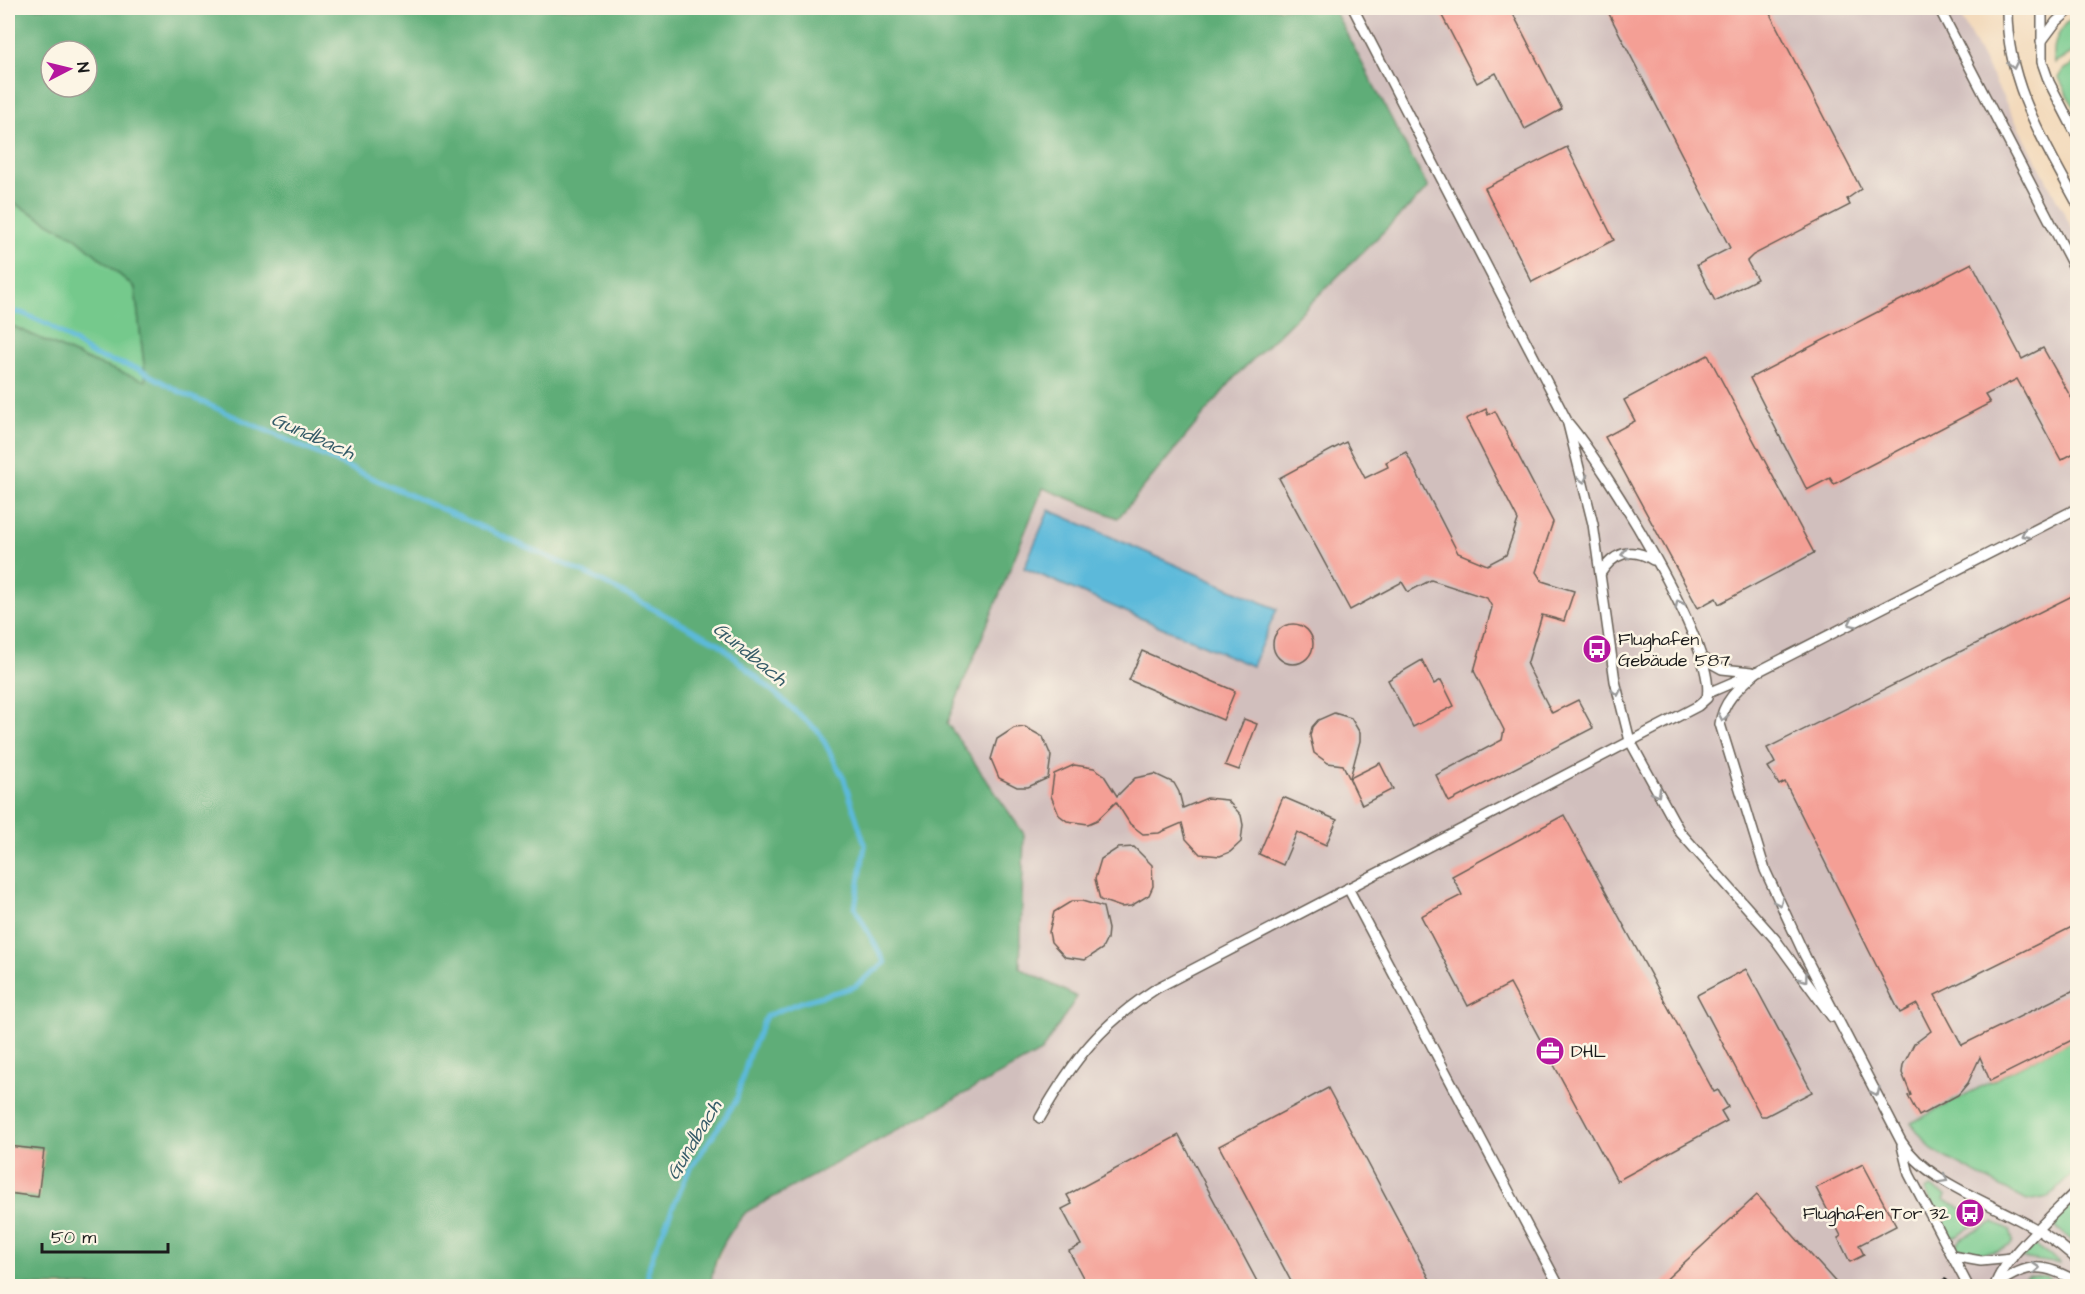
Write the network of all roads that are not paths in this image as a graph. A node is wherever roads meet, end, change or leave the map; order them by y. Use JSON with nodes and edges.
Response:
{"nodes":[{"id":1,"x":1353,"y":8,"type":"edge"},
{"id":2,"x":1939,"y":8,"type":"edge"},
{"id":3,"x":2007,"y":8,"type":"edge"},
{"id":4,"x":2042,"y":8,"type":"edge"},
{"id":5,"x":2072,"y":8,"type":"edge"},
{"id":6,"x":2040,"y":42,"type":"junction"},
{"id":7,"x":2078,"y":138,"type":"edge"},
{"id":8,"x":2078,"y":205,"type":"edge"},
{"id":9,"x":2078,"y":275,"type":"edge"},
{"id":10,"x":1568,"y":423,"type":"junction"},
{"id":11,"x":2078,"y":508,"type":"edge"},
{"id":12,"x":1656,"y":561,"type":"junction"},
{"id":13,"x":1600,"y":574,"type":"junction"},
{"id":14,"x":1702,"y":658,"type":"junction"},
{"id":15,"x":1757,"y":672,"type":"junction"},
{"id":16,"x":1708,"y":693,"type":"junction"},
{"id":17,"x":1630,"y":741,"type":"junction"},
{"id":18,"x":1348,"y":888,"type":"junction"},
{"id":19,"x":1851,"y":1043,"type":"junction"},
{"id":20,"x":1040,"y":1118,"type":"dead end"},
{"id":21,"x":1901,"y":1141,"type":"junction"},
{"id":22,"x":2078,"y":1189,"type":"edge"},
{"id":23,"x":2039,"y":1230,"type":"junction"},
{"id":24,"x":1952,"y":1256,"type":"junction"},
{"id":25,"x":2012,"y":1258,"type":"junction"},
{"id":26,"x":2078,"y":1261,"type":"edge"},
{"id":27,"x":2078,"y":1282,"type":"edge"},
{"id":28,"x":1995,"y":1286,"type":"edge"},
{"id":29,"x":1559,"y":1287,"type":"edge"},
{"id":30,"x":1968,"y":1287,"type":"edge"}],
"edges":[{"from":1,"to":10,"type":"lane"},
{"from":2,"to":9,"type":"lane"},
{"from":3,"to":8,"type":"lane","one_way":true},
{"from":4,"to":6,"type":"lane"},
{"from":5,"to":6,"type":"lane"},
{"from":6,"to":7,"type":"lane"},
{"from":10,"to":12,"type":"lane"},
{"from":10,"to":13,"type":"lane","one_way":true},
{"from":11,"to":15,"type":"lane","one_way":true},
{"from":12,"to":13,"type":"lane","one_way":true},
{"from":14,"to":12,"type":"lane","one_way":true},
{"from":13,"to":17,"type":"lane","one_way":true},
{"from":14,"to":15,"type":"lane"},
{"from":14,"to":16,"type":"lane"},
{"from":15,"to":16,"type":"lane"},
{"from":15,"to":19,"type":"lane","one_way":true},
{"from":16,"to":17,"type":"lane"},
{"from":17,"to":18,"type":"lane"},
{"from":17,"to":19,"type":"lane","one_way":true},
{"from":18,"to":20,"type":"lane"},
{"from":18,"to":29,"type":"lane"},
{"from":19,"to":21,"type":"lane","one_way":true},
{"from":21,"to":23,"type":"lane","one_way":true},
{"from":21,"to":24,"type":"lane"},
{"from":22,"to":23,"type":"lane"},
{"from":23,"to":25,"type":"lane"},
{"from":23,"to":26,"type":"lane"},
{"from":24,"to":25,"type":"lane"},
{"from":24,"to":30,"type":"lane"},
{"from":25,"to":28,"type":"lane"},
{"from":28,"to":27,"type":"lane","one_way":true}]}
